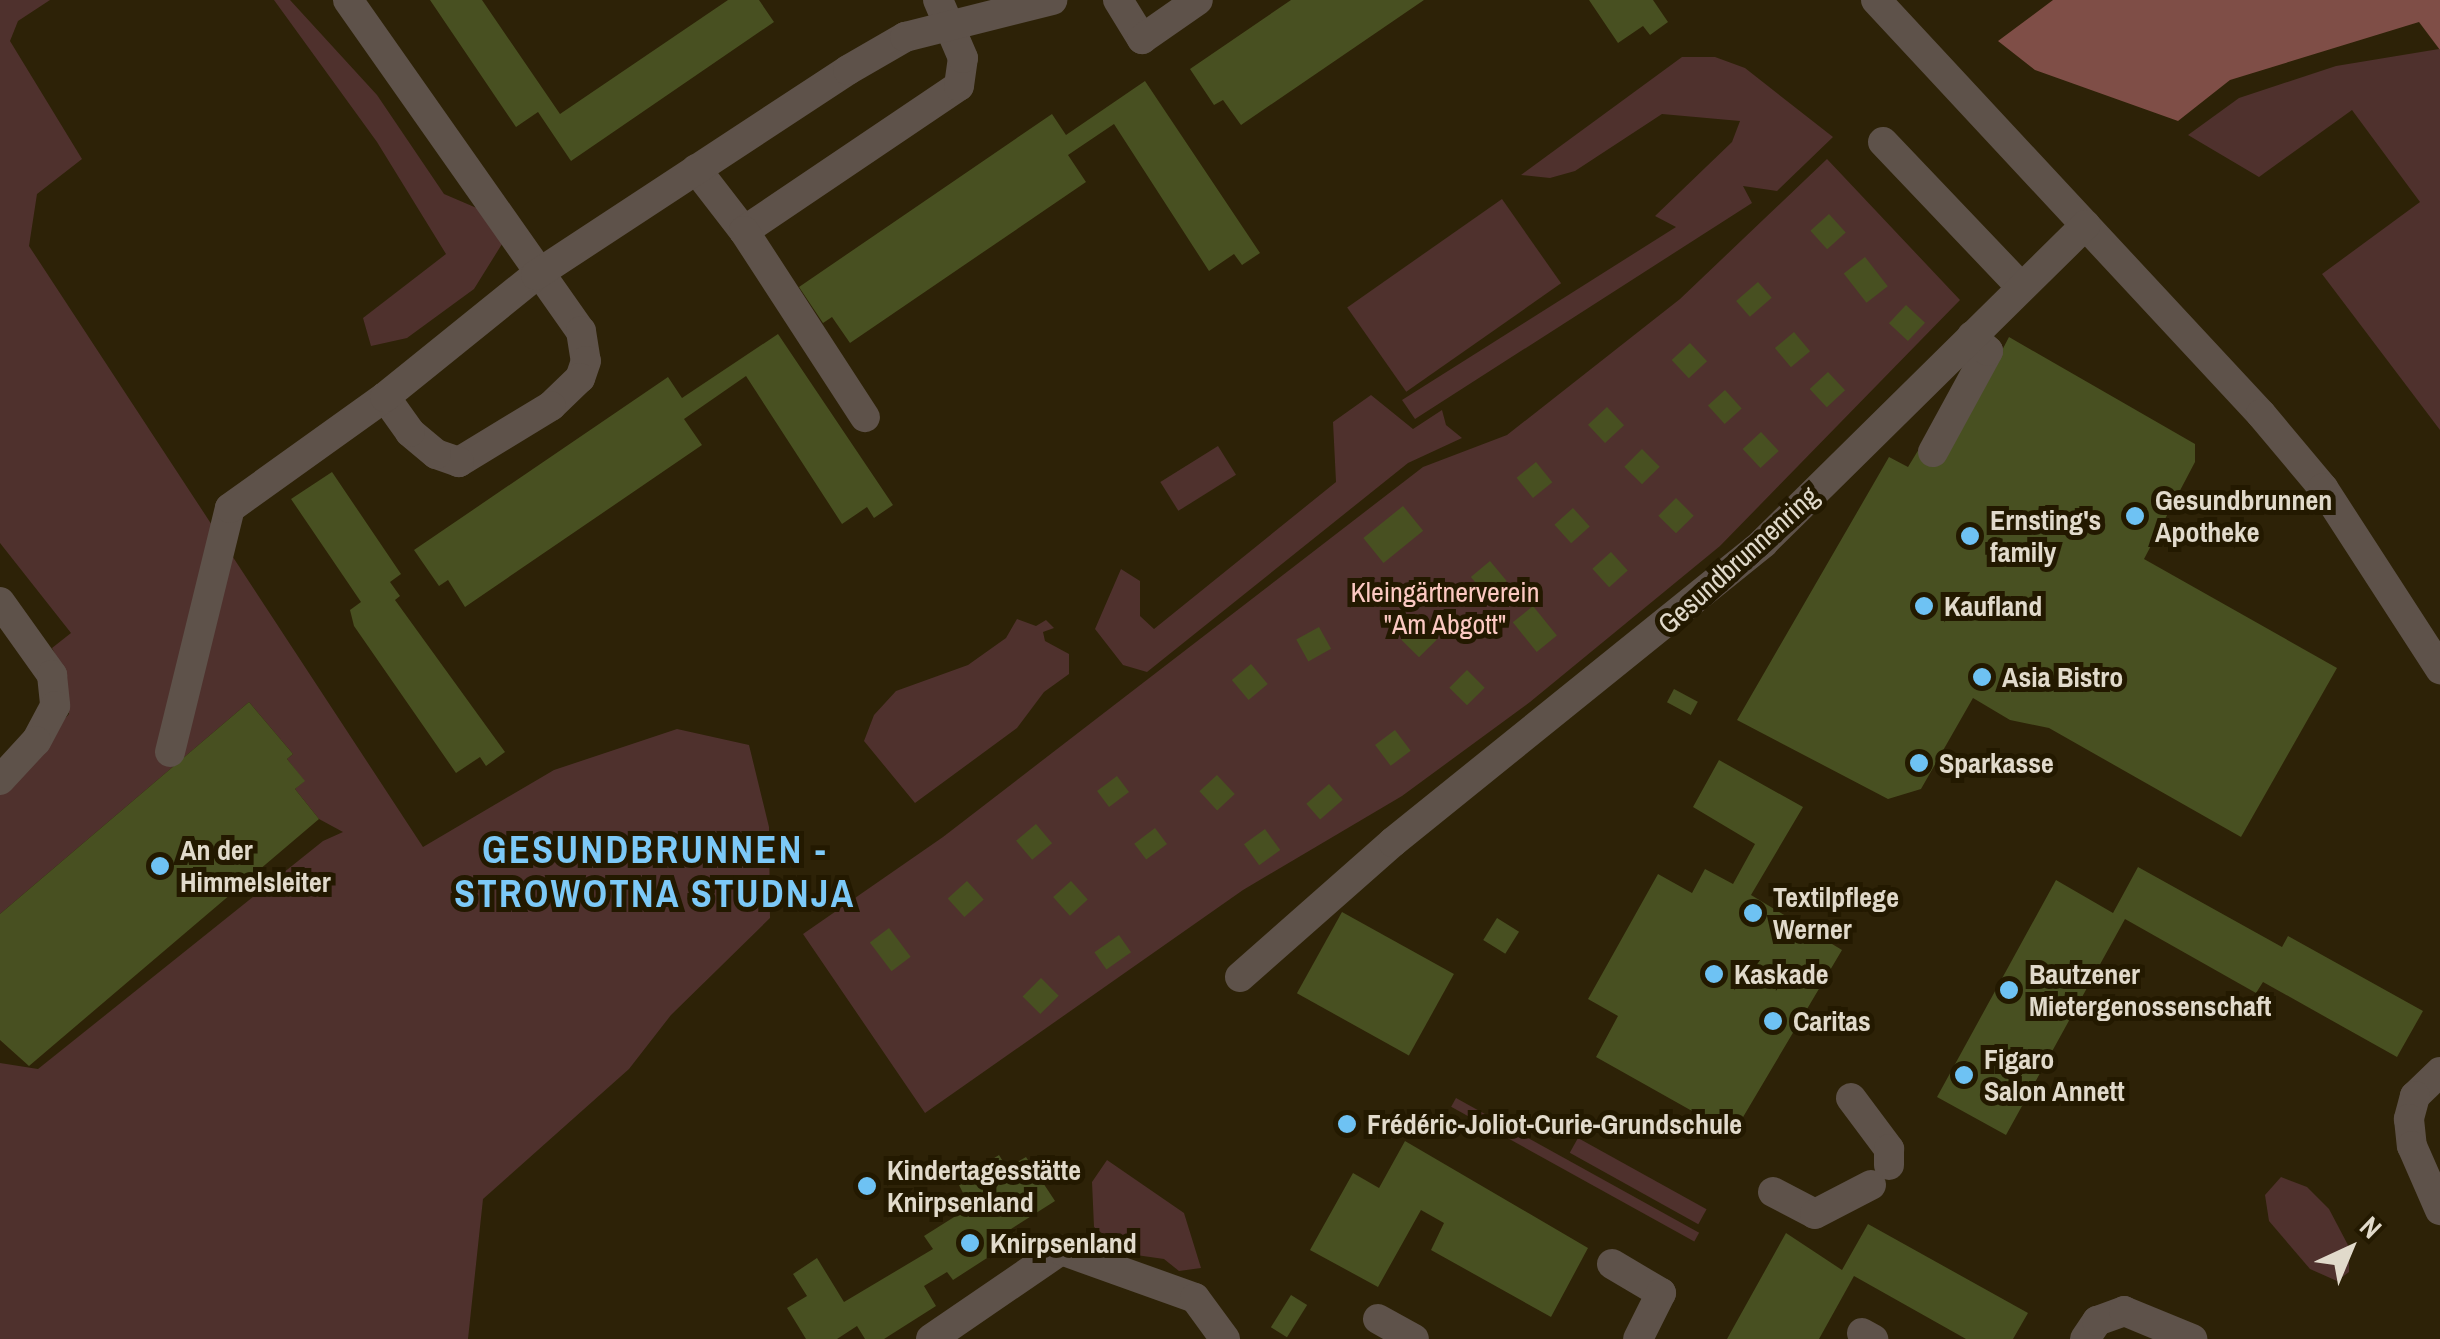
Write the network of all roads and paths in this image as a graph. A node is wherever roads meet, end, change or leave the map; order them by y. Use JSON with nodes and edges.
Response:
{"nodes":[{"id":1,"x":348,"y":0,"type":"edge"},
{"id":2,"x":1052,"y":0,"type":"edge"},
{"id":3,"x":1118,"y":0,"type":"edge"},
{"id":4,"x":1198,"y":0,"type":"edge"},
{"id":5,"x":1876,"y":0,"type":"edge"},
{"id":6,"x":944,"y":13,"type":"edge"},
{"id":7,"x":1883,"y":142,"type":"dead end"},
{"id":8,"x":696,"y":169,"type":"junction"},
{"id":9,"x":2085,"y":225,"type":"junction"},
{"id":10,"x":744,"y":231,"type":"junction"},
{"id":11,"x":536,"y":275,"type":"junction"},
{"id":12,"x":2021,"y":287,"type":"junction"},
{"id":13,"x":1972,"y":336,"type":"junction"},
{"id":14,"x":385,"y":396,"type":"junction"},
{"id":15,"x":865,"y":417,"type":"dead end"},
{"id":16,"x":1933,"y":452,"type":"dead end"},
{"id":17,"x":0,"y":602,"type":"edge"},
{"id":18,"x":2440,"y":669,"type":"edge"},
{"id":19,"x":170,"y":752,"type":"dead end"},
{"id":20,"x":0,"y":780,"type":"edge"},
{"id":21,"x":1240,"y":977,"type":"dead end"},
{"id":22,"x":2440,"y":1072,"type":"edge"},
{"id":23,"x":1851,"y":1098,"type":"dead end"},
{"id":24,"x":1773,"y":1192,"type":"dead end"},
{"id":25,"x":2440,"y":1210,"type":"edge"},
{"id":26,"x":1612,"y":1264,"type":"dead end"},
{"id":27,"x":1378,"y":1319,"type":"dead end"},
{"id":28,"x":931,"y":1339,"type":"edge"},
{"id":29,"x":1226,"y":1339,"type":"edge"},
{"id":30,"x":1414,"y":1339,"type":"edge"},
{"id":31,"x":1638,"y":1339,"type":"edge"},
{"id":32,"x":2085,"y":1339,"type":"edge"},
{"id":33,"x":2192,"y":1339,"type":"edge"}],
"edges":[{"from":1,"to":11,"type":"street"},
{"from":2,"to":6,"type":"street"},
{"from":3,"to":4,"type":"street"},
{"from":5,"to":9,"type":"street"},
{"from":6,"to":8,"type":"street"},
{"from":6,"to":10,"type":"street"},
{"from":7,"to":12,"type":"street"},
{"from":8,"to":10,"type":"street"},
{"from":8,"to":11,"type":"street"},
{"from":9,"to":12,"type":"street","name":"Gesundbrunnenring"},
{"from":9,"to":18,"type":"street"},
{"from":10,"to":15,"type":"street"},
{"from":11,"to":14,"type":"street"},
{"from":11,"to":14,"type":"street"},
{"from":12,"to":13,"type":"street","name":"Gesundbrunnenring"},
{"from":13,"to":16,"type":"street"},
{"from":13,"to":21,"type":"street","name":"Gesundbrunnenring"},
{"from":14,"to":19,"type":"street"},
{"from":17,"to":20,"type":"street"},
{"from":22,"to":25,"type":"street"},
{"from":23,"to":24,"type":"street"},
{"from":26,"to":31,"type":"street"},
{"from":27,"to":30,"type":"street"},
{"from":28,"to":29,"type":"street"},
{"from":32,"to":33,"type":"street"}]}
